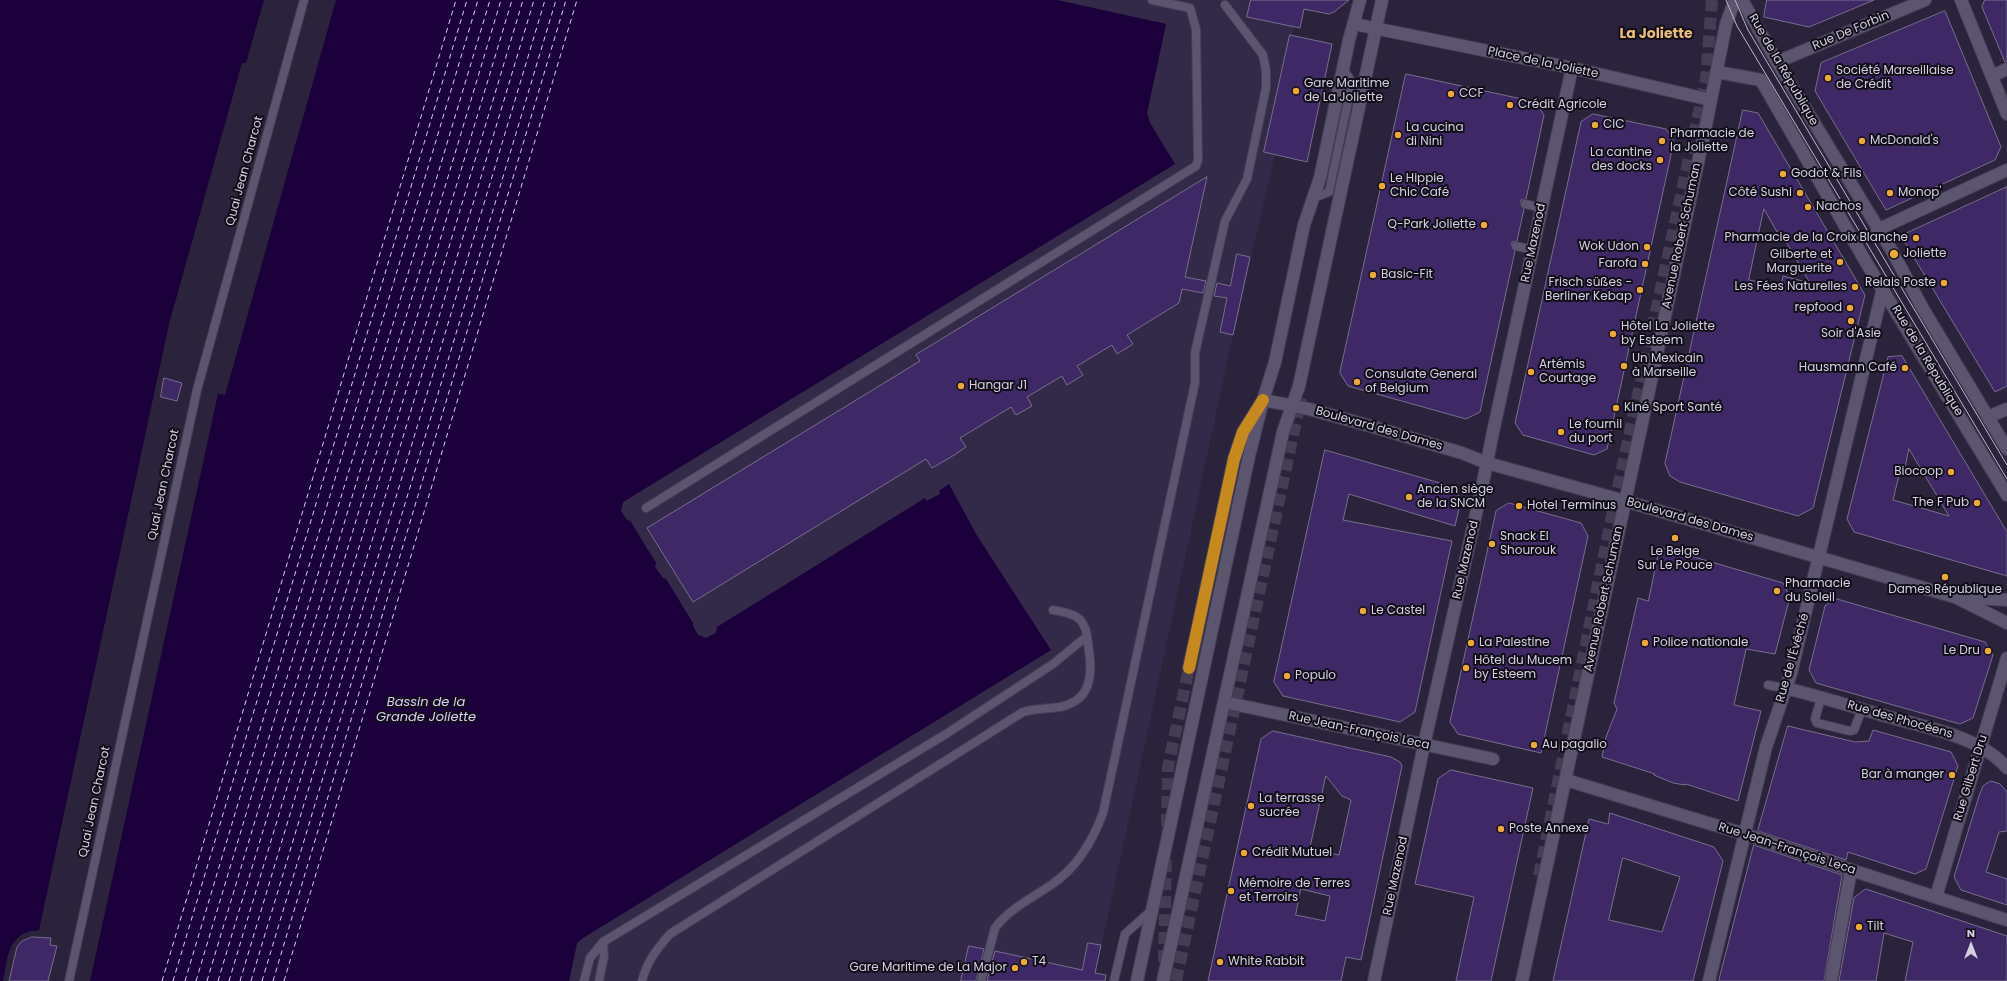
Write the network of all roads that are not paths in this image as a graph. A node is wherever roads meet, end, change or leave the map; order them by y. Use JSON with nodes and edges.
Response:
{"nodes":[{"id":1,"x":304,"y":0,"type":"edge"},
{"id":2,"x":1152,"y":0,"type":"edge"},
{"id":3,"x":1360,"y":0,"type":"edge"},
{"id":4,"x":1382,"y":0,"type":"edge"},
{"id":5,"x":1735,"y":0,"type":"edge"},
{"id":6,"x":1742,"y":0,"type":"edge"},
{"id":7,"x":1925,"y":0,"type":"edge"},
{"id":8,"x":1961,"y":0,"type":"edge"},
{"id":9,"x":1225,"y":5,"type":"dead end"},
{"id":10,"x":1354,"y":24,"type":"junction"},
{"id":11,"x":1375,"y":27,"type":"junction"},
{"id":12,"x":1777,"y":62,"type":"junction"},
{"id":13,"x":1572,"y":68,"type":"junction"},
{"id":14,"x":2007,"y":69,"type":"edge"},
{"id":15,"x":1717,"y":72,"type":"junction"},
{"id":16,"x":1992,"y":76,"type":"junction"},
{"id":17,"x":1711,"y":100,"type":"junction"},
{"id":18,"x":2007,"y":114,"type":"edge"},
{"id":19,"x":2007,"y":170,"type":"edge"},
{"id":20,"x":1525,"y":204,"type":"dead end"},
{"id":21,"x":1542,"y":208,"type":"junction"},
{"id":22,"x":1877,"y":230,"type":"junction"},
{"id":23,"x":1516,"y":246,"type":"dead end"},
{"id":24,"x":1533,"y":250,"type":"junction"},
{"id":25,"x":1883,"y":288,"type":"junction"},
{"id":26,"x":1263,"y":400,"type":"junction"},
{"id":27,"x":1293,"y":406,"type":"junction"},
{"id":28,"x":2007,"y":408,"type":"edge"},
{"id":29,"x":1988,"y":417,"type":"junction"},
{"id":30,"x":2007,"y":449,"type":"edge"},
{"id":31,"x":1487,"y":463,"type":"junction"},
{"id":32,"x":2007,"y":495,"type":"edge"},
{"id":33,"x":1625,"y":501,"type":"junction"},
{"id":34,"x":646,"y":508,"type":"dead end"},
{"id":35,"x":1818,"y":557,"type":"junction"},
{"id":36,"x":1955,"y":597,"type":"junction"},
{"id":37,"x":2007,"y":600,"type":"edge"},
{"id":38,"x":1053,"y":610,"type":"dead end"},
{"id":39,"x":2007,"y":623,"type":"edge"},
{"id":40,"x":1087,"y":636,"type":"junction"},
{"id":41,"x":2007,"y":658,"type":"edge"},
{"id":42,"x":1189,"y":668,"type":"tunnel mouth"},
{"id":43,"x":1768,"y":684,"type":"dead end"},
{"id":44,"x":1785,"y":688,"type":"junction"},
{"id":45,"x":1821,"y":698,"type":"junction"},
{"id":46,"x":1224,"y":702,"type":"junction"},
{"id":47,"x":1862,"y":709,"type":"junction"},
{"id":48,"x":1424,"y":745,"type":"junction"},
{"id":49,"x":1980,"y":747,"type":"junction"},
{"id":50,"x":1493,"y":759,"type":"dead end"},
{"id":51,"x":2007,"y":768,"type":"edge"},
{"id":52,"x":1566,"y":780,"type":"junction"},
{"id":53,"x":1743,"y":834,"type":"junction"},
{"id":54,"x":1850,"y":870,"type":"junction"},
{"id":55,"x":1936,"y":897,"type":"junction"},
{"id":56,"x":1152,"y":910,"type":"junction"},
{"id":57,"x":2007,"y":920,"type":"edge"},
{"id":58,"x":603,"y":942,"type":"junction"},
{"id":59,"x":69,"y":981,"type":"edge"},
{"id":60,"x":584,"y":981,"type":"edge"},
{"id":61,"x":599,"y":981,"type":"edge"},
{"id":62,"x":642,"y":981,"type":"edge"},
{"id":63,"x":981,"y":981,"type":"edge"},
{"id":64,"x":1114,"y":981,"type":"edge"},
{"id":65,"x":1137,"y":981,"type":"edge"},
{"id":66,"x":1163,"y":981,"type":"edge"},
{"id":67,"x":1374,"y":981,"type":"edge"},
{"id":68,"x":1522,"y":981,"type":"edge"},
{"id":69,"x":1709,"y":981,"type":"edge"},
{"id":70,"x":1831,"y":981,"type":"edge"}],
"edges":[{"from":1,"to":59,"type":"lane","name":"Quai Jean Charcot"},
{"from":2,"to":34,"type":"lane"},
{"from":3,"to":10,"type":"street"},
{"from":4,"to":11,"type":"street"},
{"from":5,"to":15,"type":"street","name":"Avenue Robert Schuman"},
{"from":6,"to":12,"type":"street","name":"Rue de la République"},
{"from":7,"to":12,"type":"street","name":"Rue De Forbin"},
{"from":8,"to":16,"type":"street"},
{"from":9,"to":63,"type":"lane"},
{"from":10,"to":11,"type":"street","name":"Place de la Joliette"},
{"from":10,"to":26,"type":"street"},
{"from":11,"to":13,"type":"street","name":"Place de la Joliette"},
{"from":11,"to":27,"type":"street"},
{"from":12,"to":22,"type":"street","name":"Rue de la République"},
{"from":13,"to":17,"type":"street","name":"Place de la Joliette"},
{"from":13,"to":21,"type":"street","name":"Rue Mazenod"},
{"from":14,"to":16,"type":"street"},
{"from":15,"to":17,"type":"street","name":"Avenue Robert Schuman"},
{"from":15,"to":25,"type":"street","name":"Rue de la République"},
{"from":16,"to":18,"type":"street"},
{"from":17,"to":33,"type":"street","name":"Avenue Robert Schuman"},
{"from":19,"to":22,"type":"street"},
{"from":20,"to":21,"type":"lane"},
{"from":21,"to":24,"type":"street","name":"Rue Mazenod"},
{"from":22,"to":29,"type":"street","name":"Rue de la République"},
{"from":23,"to":24,"type":"lane"},
{"from":24,"to":31,"type":"street","name":"Rue Mazenod"},
{"from":25,"to":32,"type":"street","name":"Rue de la République"},
{"from":25,"to":35,"type":"street","name":"Rue de l'Évêché"},
{"from":26,"to":27,"type":"street","name":"Boulevard des Dames"},
{"from":26,"to":42,"type":"highway"},
{"from":26,"to":56,"type":"street"},
{"from":27,"to":31,"type":"street","name":"Boulevard des Dames"},
{"from":27,"to":46,"type":"street"},
{"from":28,"to":29,"type":"street"},
{"from":29,"to":30,"type":"street","name":"Rue de la République"},
{"from":31,"to":33,"type":"street","name":"Boulevard des Dames"},
{"from":31,"to":48,"type":"street","name":"Rue Mazenod"},
{"from":33,"to":35,"type":"street","name":"Boulevard des Dames"},
{"from":33,"to":52,"type":"street","name":"Avenue Robert Schuman"},
{"from":35,"to":36,"type":"street","name":"Boulevard des Dames"},
{"from":35,"to":44,"type":"street","name":"Rue de l'Évêché"},
{"from":36,"to":37,"type":"street","name":"Boulevard des Dames"},
{"from":36,"to":39,"type":"street","name":"Boulevard des Dames"},
{"from":38,"to":40,"type":"lane"},
{"from":40,"to":58,"type":"lane"},
{"from":40,"to":62,"type":"lane"},
{"from":41,"to":49,"type":"street","name":"Rue Gilbert Dru"},
{"from":43,"to":44,"type":"lane"},
{"from":44,"to":45,"type":"street","name":"Rue des Phocéens"},
{"from":44,"to":53,"type":"street","name":"Rue de l'Évêché"},
{"from":45,"to":47,"type":"street","name":"Rue des Phocéens"},
{"from":45,"to":47,"type":"lane"},
{"from":46,"to":48,"type":"street","name":"Rue Jean-François Leca"},
{"from":46,"to":66,"type":"street"},
{"from":47,"to":49,"type":"street","name":"Rue des Phocéens"},
{"from":48,"to":50,"type":"street","name":"Rue Jean-François Leca"},
{"from":48,"to":67,"type":"street","name":"Rue Mazenod"},
{"from":49,"to":51,"type":"street","name":"Rue des Phocéens"},
{"from":49,"to":55,"type":"street","name":"Rue Gilbert Dru"},
{"from":52,"to":53,"type":"street","name":"Rue Jean-François Leca"},
{"from":52,"to":68,"type":"street","name":"Avenue Robert Schuman"},
{"from":53,"to":54,"type":"street","name":"Rue Jean-François Leca"},
{"from":53,"to":69,"type":"street","name":"Rue de l'Évêché"},
{"from":54,"to":55,"type":"street","name":"Rue Jean-François Leca"},
{"from":54,"to":70,"type":"street"},
{"from":55,"to":57,"type":"street","name":"Rue Jean-François Leca"},
{"from":56,"to":64,"type":"lane"},
{"from":56,"to":65,"type":"street"},
{"from":58,"to":60,"type":"lane"},
{"from":58,"to":61,"type":"lane"}]}
